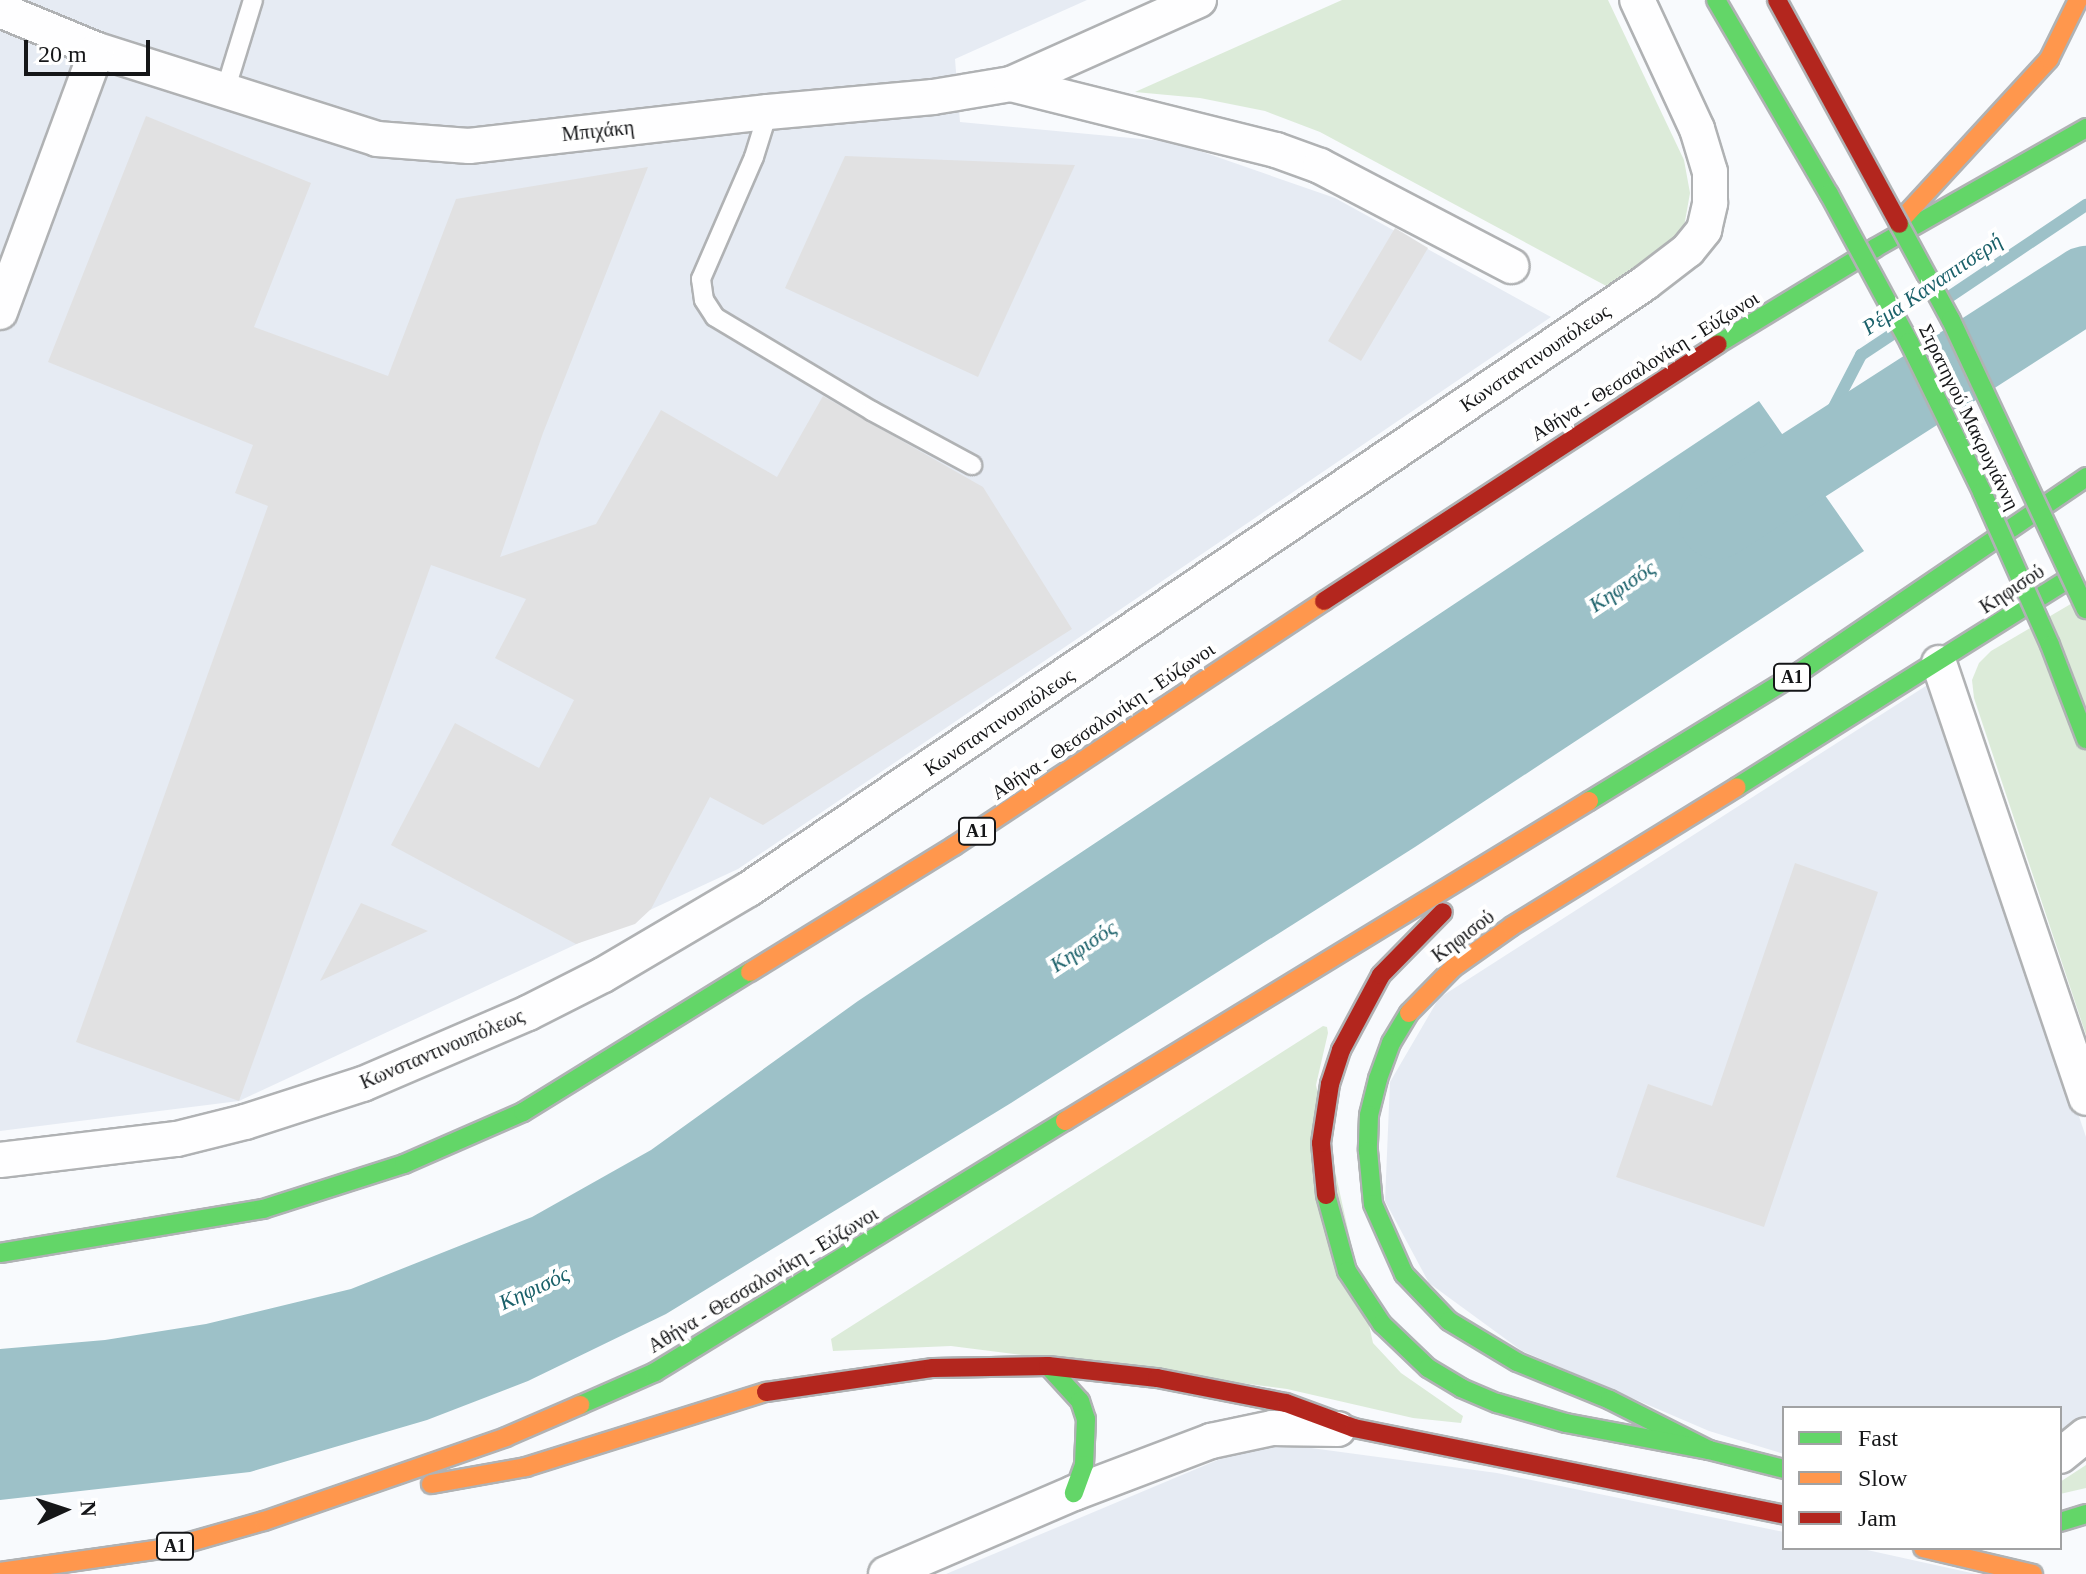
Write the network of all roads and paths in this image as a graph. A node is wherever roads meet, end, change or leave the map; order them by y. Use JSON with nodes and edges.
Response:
{"nodes":[{"id":1,"x":253,"y":0,"type":"edge"},
{"id":2,"x":1199,"y":0,"type":"edge"},
{"id":3,"x":1637,"y":0,"type":"edge"},
{"id":4,"x":1716,"y":0,"type":"edge"},
{"id":5,"x":1777,"y":0,"type":"edge"},
{"id":6,"x":2078,"y":0,"type":"edge"},
{"id":7,"x":0,"y":10,"type":"edge"},
{"id":8,"x":97,"y":50,"type":"junction"},
{"id":9,"x":1011,"y":84,"type":"junction"},
{"id":10,"x":225,"y":91,"type":"junction"},
{"id":11,"x":768,"y":112,"type":"junction"},
{"id":12,"x":2086,"y":128,"type":"edge"},
{"id":13,"x":1875,"y":248,"type":"junction"},
{"id":14,"x":1511,"y":266,"type":"dead end"},
{"id":15,"x":0,"y":312,"type":"edge"},
{"id":16,"x":972,"y":465,"type":"dead end"},
{"id":17,"x":2086,"y":477,"type":"edge"},
{"id":18,"x":2086,"y":567,"type":"edge"},
{"id":19,"x":2086,"y":609,"type":"edge"},
{"id":20,"x":1939,"y":663,"type":"junction"},
{"id":21,"x":2086,"y":739,"type":"edge"},
{"id":22,"x":1489,"y":865,"type":"junction"},
{"id":23,"x":2086,"y":1098,"type":"edge"},
{"id":24,"x":0,"y":1160,"type":"edge"},
{"id":25,"x":2,"y":1252,"type":"edge"},
{"id":26,"x":1048,"y":1366,"type":"junction"},
{"id":27,"x":1354,"y":1428,"type":"junction"},
{"id":28,"x":2086,"y":1435,"type":"edge"},
{"id":29,"x":1709,"y":1450,"type":"junction"},
{"id":30,"x":2062,"y":1454,"type":"edge"},
{"id":31,"x":1782,"y":1468,"type":"edge"},
{"id":32,"x":344,"y":1493,"type":"junction"},
{"id":33,"x":1074,"y":1493,"type":"junction"},
{"id":34,"x":2086,"y":1514,"type":"edge"},
{"id":35,"x":1782,"y":1515,"type":"edge"},
{"id":36,"x":2062,"y":1522,"type":"edge"},
{"id":37,"x":2062,"y":1523,"type":"edge"},
{"id":38,"x":2086,"y":1529,"type":"edge"},
{"id":39,"x":1931,"y":1550,"type":"edge"},
{"id":40,"x":0,"y":1572,"type":"edge"},
{"id":41,"x":886,"y":1574,"type":"edge"},
{"id":42,"x":2033,"y":1574,"type":"edge"}],
"edges":[{"from":1,"to":10,"type":"lane"},
{"from":2,"to":9,"type":"street","name":"Μπιχάκη"},
{"from":3,"to":24,"type":"street","name":"Κωνσταντινουπόλεως"},
{"from":4,"to":21,"type":"main road","name":"Στρατηγού Μακρυγιάννη","bridge":true},
{"from":5,"to":19,"type":"main road","name":"Στρατηγού Μακρυγιάννη","bridge":true},
{"from":6,"to":13,"type":"main road"},
{"from":7,"to":8,"type":"street","name":"Μπιχάκη"},
{"from":8,"to":10,"type":"street","name":"Μπιχάκη"},
{"from":8,"to":15,"type":"street"},
{"from":9,"to":11,"type":"street","name":"Μπιχάκη"},
{"from":9,"to":14,"type":"street"},
{"from":10,"to":11,"type":"street","name":"Μπιχάκη"},
{"from":11,"to":16,"type":"lane"},
{"from":12,"to":13,"type":"main road","name":"Αθήνα - Θεσσαλονίκη - Εύζωνοι","number":"Α1"},
{"from":13,"to":25,"type":"main road","name":"Αθήνα - Θεσσαλονίκη - Εύζωνοι","number":"Α1"},
{"from":17,"to":22,"type":"main road","name":"Αθήνα - Θεσσαλονίκη - Εύζωνοι","number":"Α1"},
{"from":18,"to":20,"type":"main road","name":"Κηφισού"},
{"from":20,"to":23,"type":"street"},
{"from":20,"to":29,"type":"main road","name":"Κηφισού"},
{"from":22,"to":29,"type":"main road"},
{"from":22,"to":32,"type":"main road","name":"Αθήνα - Θεσσαλονίκη - Εύζωνοι","number":"Α1"},
{"from":26,"to":27,"type":"main road"},
{"from":26,"to":32,"type":"main road"},
{"from":26,"to":33,"type":"main road"},
{"from":27,"to":33,"type":"street"},
{"from":27,"to":35,"type":"main road"},
{"from":28,"to":30,"type":"street"},
{"from":29,"to":31,"type":"main road"},
{"from":32,"to":40,"type":"main road","name":"Αθήνα - Θεσσαλονίκη - Εύζωνοι","number":"Α1"},
{"from":33,"to":41,"type":"street"},
{"from":34,"to":36,"type":"main road"},
{"from":37,"to":38,"type":"main road"},
{"from":39,"to":42,"type":"main road"}]}
